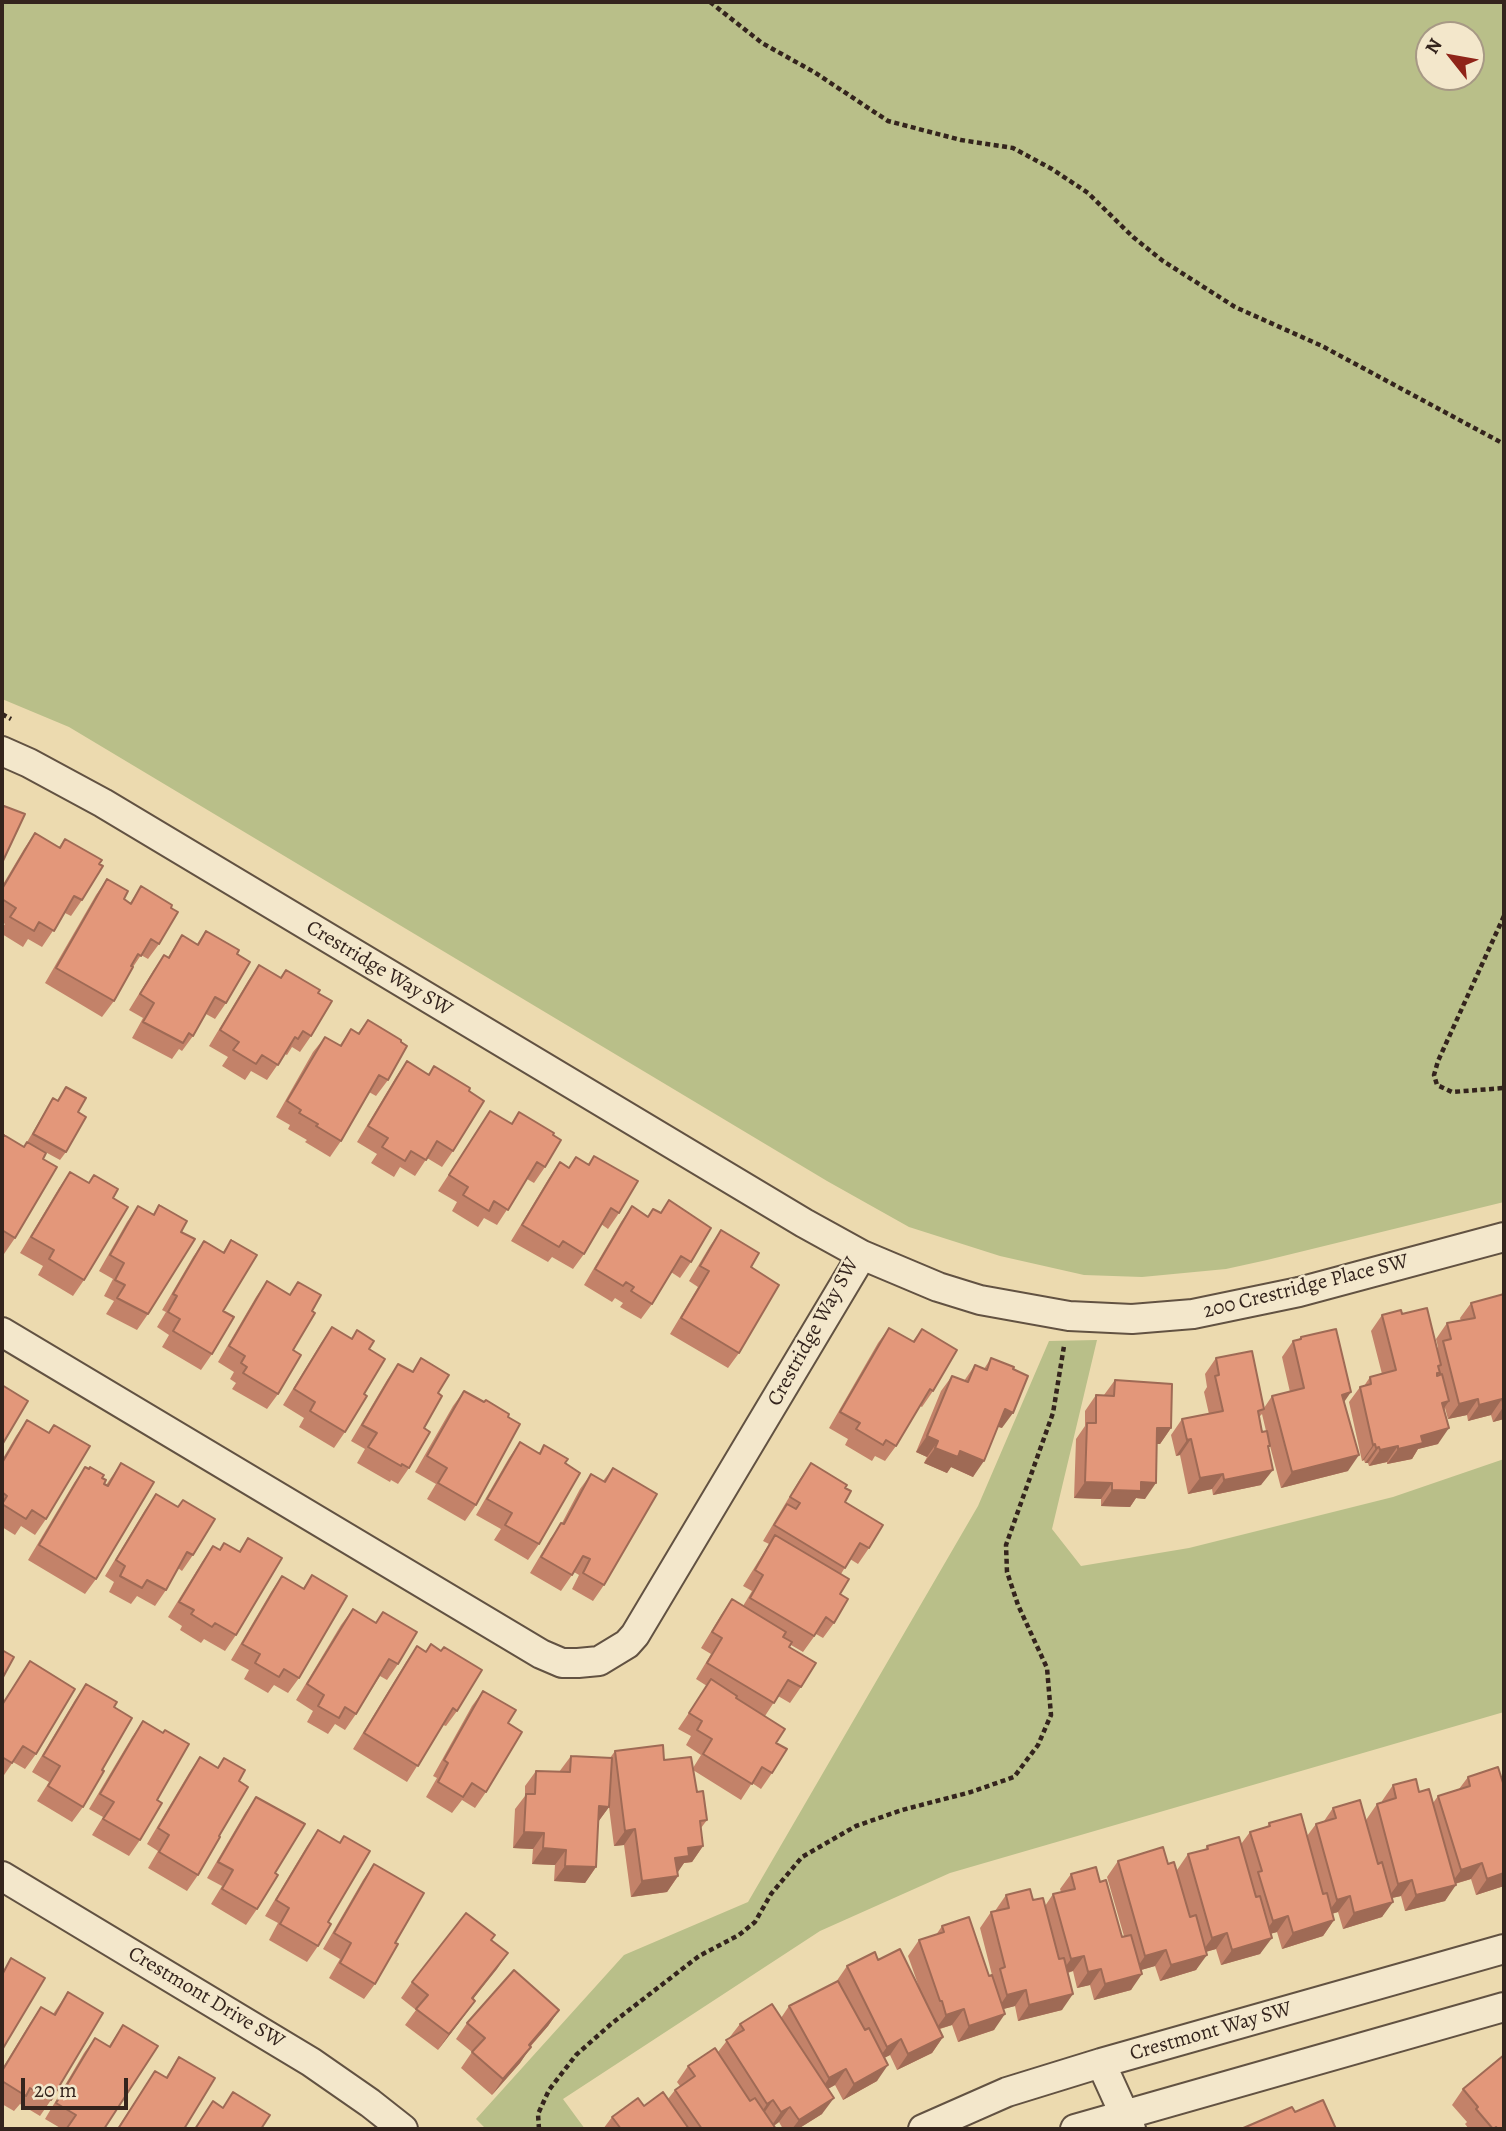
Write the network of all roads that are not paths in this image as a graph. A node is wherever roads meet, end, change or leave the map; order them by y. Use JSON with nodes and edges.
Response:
{"nodes":[{"id":1,"x":2,"y":751,"type":"edge"},
{"id":2,"x":1504,"y":1237,"type":"edge"},
{"id":3,"x":862,"y":1255,"type":"junction"},
{"id":4,"x":2,"y":1332,"type":"edge"},
{"id":5,"x":2,"y":1876,"type":"edge"},
{"id":6,"x":1504,"y":1949,"type":"edge"},
{"id":7,"x":1504,"y":2007,"type":"edge"},
{"id":8,"x":1101,"y":2063,"type":"junction"},
{"id":9,"x":1128,"y":2122,"type":"edge"},
{"id":10,"x":403,"y":2129,"type":"edge"},
{"id":11,"x":923,"y":2129,"type":"edge"},
{"id":12,"x":1075,"y":2129,"type":"edge"}],
"edges":[{"from":1,"to":3,"type":"street","name":"Crestridge Way SW"},
{"from":2,"to":3,"type":"street","name":"200 Crestridge Place SW"},
{"from":3,"to":4,"type":"street","name":"Crestridge Way SW"},
{"from":5,"to":10,"type":"street","name":"Crestmont Drive SW"},
{"from":6,"to":8,"type":"street","name":"Crestmont Way SW"},
{"from":7,"to":9,"type":"street"},
{"from":8,"to":9,"type":"street"},
{"from":8,"to":11,"type":"street","name":"Crestmont Way SW"},
{"from":9,"to":12,"type":"street"}]}
